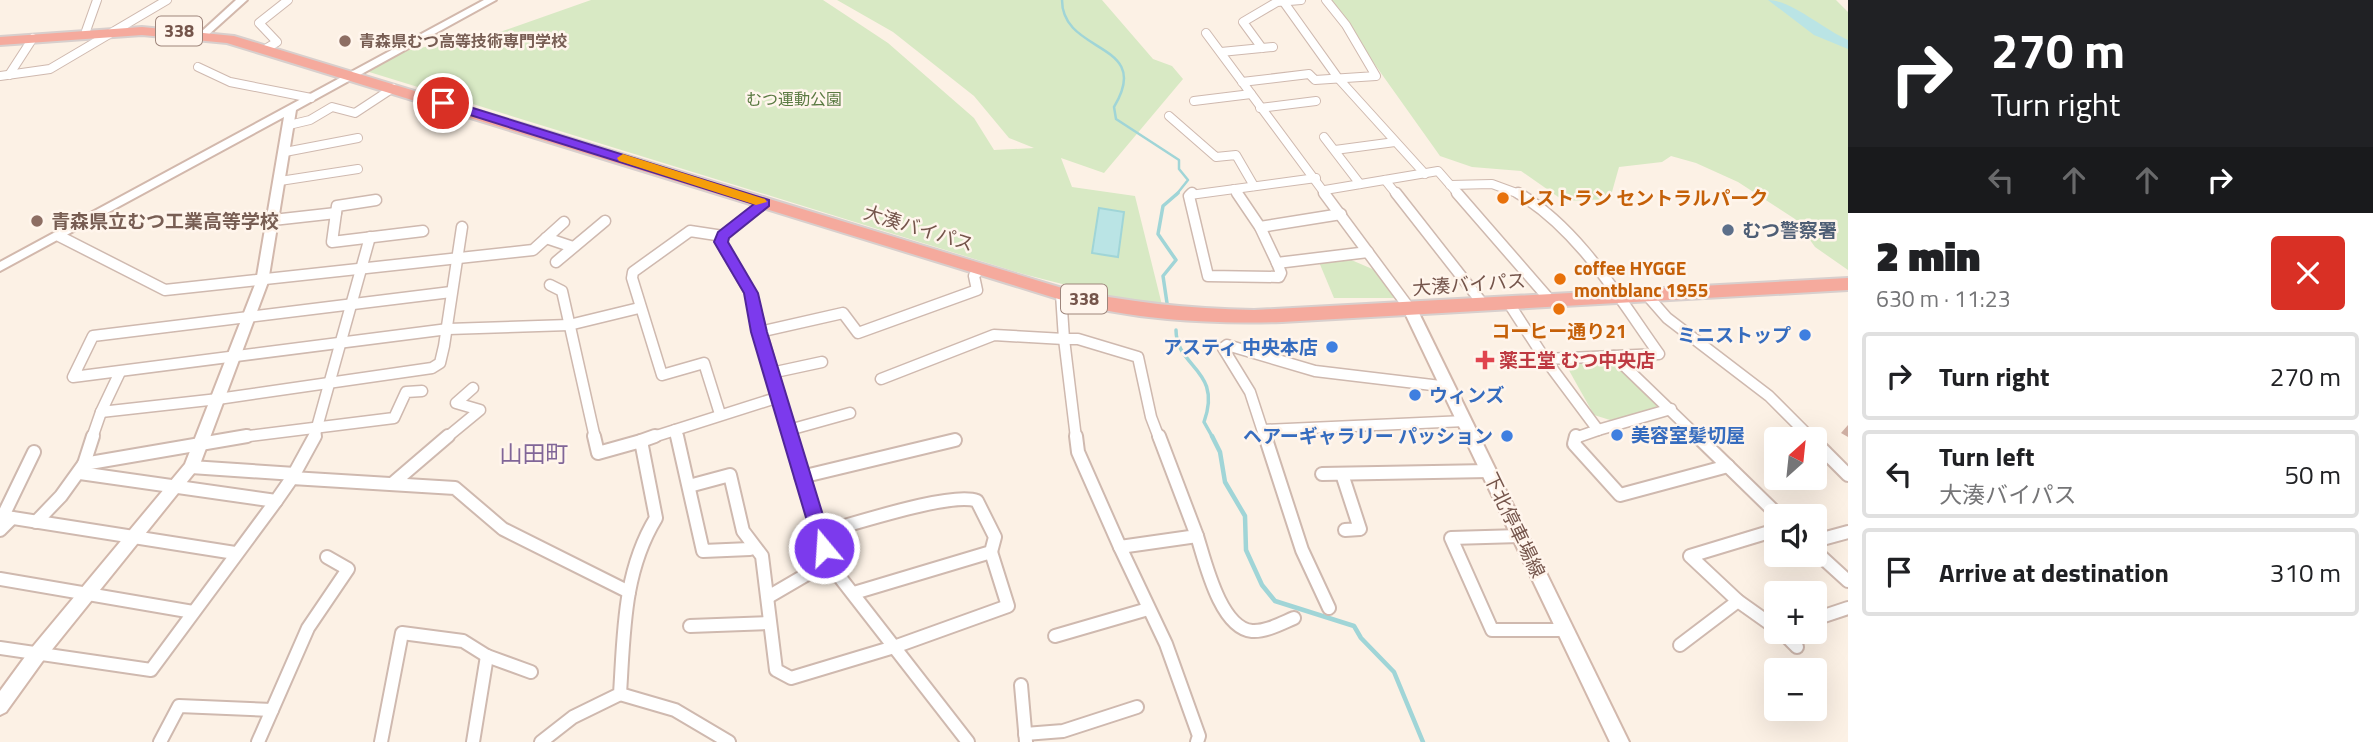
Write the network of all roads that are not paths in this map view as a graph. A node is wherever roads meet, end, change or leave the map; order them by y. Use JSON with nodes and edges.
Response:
{"nodes":[{"id":1,"x":97,"y":0,"type":"edge"},
{"id":2,"x":167,"y":0,"type":"edge"},
{"id":3,"x":242,"y":0,"type":"edge"},
{"id":4,"x":288,"y":0,"type":"edge"},
{"id":5,"x":491,"y":0,"type":"edge"},
{"id":6,"x":1301,"y":0,"type":"edge"},
{"id":7,"x":1326,"y":0,"type":"edge"},
{"id":8,"x":1283,"y":1,"type":"edge"},
{"id":9,"x":118,"y":28,"type":"junction"},
{"id":10,"x":86,"y":31,"type":"junction"},
{"id":11,"x":1206,"y":33,"type":"dead end"},
{"id":12,"x":204,"y":34,"type":"junction"},
{"id":13,"x":33,"y":38,"type":"junction"},
{"id":14,"x":0,"y":41,"type":"edge"},
{"id":15,"x":1273,"y":47,"type":"dead end"},
{"id":16,"x":267,"y":48,"type":"junction"},
{"id":17,"x":1262,"y":48,"type":"junction"},
{"id":18,"x":1221,"y":52,"type":"junction"},
{"id":19,"x":198,"y":67,"type":"dead end"},
{"id":20,"x":352,"y":75,"type":"junction"},
{"id":21,"x":4,"y":76,"type":"edge"},
{"id":22,"x":1338,"y":78,"type":"junction"},
{"id":23,"x":1242,"y":82,"type":"junction"},
{"id":24,"x":393,"y":88,"type":"junction"},
{"id":25,"x":1251,"y":94,"type":"junction"},
{"id":26,"x":311,"y":98,"type":"junction"},
{"id":27,"x":1194,"y":101,"type":"dead end"},
{"id":28,"x":1316,"y":101,"type":"dead end"},
{"id":29,"x":1261,"y":108,"type":"junction"},
{"id":30,"x":290,"y":110,"type":"junction"},
{"id":31,"x":1169,"y":116,"type":"dead end"},
{"id":32,"x":289,"y":125,"type":"junction"},
{"id":33,"x":1324,"y":137,"type":"dead end"},
{"id":34,"x":358,"y":138,"type":"dead end"},
{"id":35,"x":1395,"y":142,"type":"junction"},
{"id":36,"x":1335,"y":150,"type":"junction"},
{"id":37,"x":285,"y":152,"type":"junction"},
{"id":38,"x":358,"y":169,"type":"dead end"},
{"id":39,"x":1425,"y":174,"type":"junction"},
{"id":40,"x":1316,"y":178,"type":"junction"},
{"id":41,"x":1385,"y":180,"type":"junction"},
{"id":42,"x":280,"y":181,"type":"junction"},
{"id":43,"x":1360,"y":184,"type":"junction"},
{"id":44,"x":1450,"y":185,"type":"junction"},
{"id":45,"x":1254,"y":186,"type":"junction"},
{"id":46,"x":1234,"y":189,"type":"junction"},
{"id":47,"x":1325,"y":190,"type":"junction"},
{"id":48,"x":376,"y":200,"type":"dead end"},
{"id":49,"x":764,"y":203,"type":"junction"},
{"id":50,"x":336,"y":213,"type":"junction"},
{"id":51,"x":1341,"y":214,"type":"junction"},
{"id":52,"x":273,"y":220,"type":"junction"},
{"id":53,"x":605,"y":221,"type":"dead end"},
{"id":54,"x":564,"y":222,"type":"dead end"},
{"id":55,"x":462,"y":227,"type":"dead end"},
{"id":56,"x":1260,"y":228,"type":"junction"},
{"id":57,"x":423,"y":231,"type":"dead end"},
{"id":58,"x":59,"y":236,"type":"junction"},
{"id":59,"x":723,"y":236,"type":"junction"},
{"id":60,"x":370,"y":237,"type":"junction"},
{"id":61,"x":546,"y":238,"type":"junction"},
{"id":62,"x":573,"y":247,"type":"junction"},
{"id":63,"x":1368,"y":252,"type":"junction"},
{"id":64,"x":456,"y":256,"type":"junction"},
{"id":65,"x":556,"y":262,"type":"dead end"},
{"id":66,"x":1277,"y":263,"type":"junction"},
{"id":67,"x":0,"y":267,"type":"edge"},
{"id":68,"x":979,"y":268,"type":"junction"},
{"id":69,"x":361,"y":270,"type":"junction"},
{"id":70,"x":262,"y":282,"type":"junction"},
{"id":71,"x":1848,"y":284,"type":"edge"},
{"id":72,"x":550,"y":285,"type":"dead end"},
{"id":73,"x":451,"y":292,"type":"junction"},
{"id":74,"x":1061,"y":294,"type":"junction"},
{"id":75,"x":1646,"y":294,"type":"junction"},
{"id":76,"x":1617,"y":295,"type":"junction"},
{"id":77,"x":1550,"y":300,"type":"junction"},
{"id":78,"x":1508,"y":302,"type":"junction"},
{"id":79,"x":352,"y":303,"type":"junction"},
{"id":80,"x":1483,"y":304,"type":"junction"},
{"id":81,"x":639,"y":308,"type":"junction"},
{"id":82,"x":1410,"y":309,"type":"junction"},
{"id":83,"x":249,"y":318,"type":"junction"},
{"id":84,"x":569,"y":325,"type":"junction"},
{"id":85,"x":448,"y":329,"type":"junction"},
{"id":86,"x":759,"y":332,"type":"junction"},
{"id":87,"x":1063,"y":339,"type":"junction"},
{"id":88,"x":342,"y":343,"type":"junction"},
{"id":89,"x":1614,"y":356,"type":"junction"},
{"id":90,"x":235,"y":357,"type":"junction"},
{"id":91,"x":1545,"y":359,"type":"junction"},
{"id":92,"x":822,"y":362,"type":"dead end"},
{"id":93,"x":120,"y":372,"type":"junction"},
{"id":94,"x":771,"y":373,"type":"junction"},
{"id":95,"x":881,"y":379,"type":"dead end"},
{"id":96,"x":331,"y":383,"type":"junction"},
{"id":97,"x":1449,"y":387,"type":"junction"},
{"id":98,"x":473,"y":388,"type":"dead end"},
{"id":99,"x":422,"y":391,"type":"dead end"},
{"id":100,"x":779,"y":397,"type":"junction"},
{"id":101,"x":218,"y":399,"type":"junction"},
{"id":102,"x":1671,"y":409,"type":"junction"},
{"id":103,"x":101,"y":412,"type":"junction"},
{"id":104,"x":850,"y":413,"type":"dead end"},
{"id":105,"x":720,"y":414,"type":"junction"},
{"id":106,"x":1465,"y":421,"type":"junction"},
{"id":107,"x":1799,"y":427,"type":"edge"},
{"id":108,"x":318,"y":429,"type":"junction"},
{"id":109,"x":675,"y":430,"type":"junction"},
{"id":110,"x":789,"y":430,"type":"junction"},
{"id":111,"x":1263,"y":430,"type":"junction"},
{"id":112,"x":1598,"y":430,"type":"junction"},
{"id":113,"x":955,"y":440,"type":"dead end"},
{"id":114,"x":641,"y":441,"type":"junction"},
{"id":115,"x":203,"y":442,"type":"junction"},
{"id":116,"x":34,"y":452,"type":"dead end"},
{"id":117,"x":1827,"y":455,"type":"edge"},
{"id":118,"x":1728,"y":466,"type":"junction"},
{"id":119,"x":191,"y":467,"type":"junction"},
{"id":120,"x":82,"y":468,"type":"junction"},
{"id":121,"x":1489,"y":471,"type":"junction"},
{"id":122,"x":1322,"y":474,"type":"dead end"},
{"id":123,"x":1342,"y":474,"type":"junction"},
{"id":124,"x":1848,"y":475,"type":"edge"},
{"id":125,"x":294,"y":476,"type":"junction"},
{"id":126,"x":801,"y":477,"type":"junction"},
{"id":127,"x":392,"y":484,"type":"junction"},
{"id":128,"x":176,"y":486,"type":"junction"},
{"id":129,"x":689,"y":486,"type":"junction"},
{"id":130,"x":276,"y":501,"type":"junction"},
{"id":131,"x":1767,"y":504,"type":"edge"},
{"id":132,"x":5,"y":517,"type":"edge"},
{"id":133,"x":36,"y":522,"type":"junction"},
{"id":134,"x":0,"y":530,"type":"edge"},
{"id":135,"x":1345,"y":530,"type":"dead end"},
{"id":136,"x":1848,"y":532,"type":"edge"},
{"id":137,"x":820,"y":533,"type":"junction"},
{"id":138,"x":1764,"y":534,"type":"edge"},
{"id":139,"x":1197,"y":536,"type":"junction"},
{"id":140,"x":1520,"y":536,"type":"junction"},
{"id":141,"x":131,"y":538,"type":"junction"},
{"id":142,"x":1827,"y":538,"type":"edge"},
{"id":143,"x":1120,"y":547,"type":"junction"},
{"id":144,"x":750,"y":548,"type":"junction"},
{"id":145,"x":991,"y":552,"type":"junction"},
{"id":146,"x":235,"y":553,"type":"junction"},
{"id":147,"x":327,"y":557,"type":"dead end"},
{"id":148,"x":828,"y":562,"type":"junction"},
{"id":149,"x":1827,"y":562,"type":"edge"},
{"id":150,"x":0,"y":579,"type":"edge"},
{"id":151,"x":1848,"y":581,"type":"edge"},
{"id":152,"x":629,"y":592,"type":"junction"},
{"id":153,"x":87,"y":593,"type":"junction"},
{"id":154,"x":854,"y":593,"type":"junction"},
{"id":155,"x":768,"y":597,"type":"junction"},
{"id":156,"x":1738,"y":601,"type":"junction"},
{"id":157,"x":1147,"y":608,"type":"junction"},
{"id":158,"x":1329,"y":608,"type":"dead end"},
{"id":159,"x":1848,"y":608,"type":"edge"},
{"id":160,"x":193,"y":612,"type":"junction"},
{"id":161,"x":1827,"y":615,"type":"edge"},
{"id":162,"x":1294,"y":618,"type":"dead end"},
{"id":163,"x":1764,"y":619,"type":"edge"},
{"id":164,"x":769,"y":623,"type":"junction"},
{"id":165,"x":690,"y":626,"type":"dead end"},
{"id":166,"x":1565,"y":630,"type":"junction"},
{"id":167,"x":1055,"y":636,"type":"dead end"},
{"id":168,"x":1794,"y":644,"type":"edge"},
{"id":169,"x":1680,"y":645,"type":"dead end"},
{"id":170,"x":894,"y":647,"type":"junction"},
{"id":171,"x":1797,"y":647,"type":"dead end"},
{"id":172,"x":0,"y":648,"type":"edge"},
{"id":173,"x":36,"y":656,"type":"junction"},
{"id":174,"x":487,"y":656,"type":"junction"},
{"id":175,"x":531,"y":672,"type":"dead end"},
{"id":176,"x":1021,"y":685,"type":"dead end"},
{"id":177,"x":620,"y":694,"type":"junction"},
{"id":178,"x":0,"y":706,"type":"edge"},
{"id":179,"x":1137,"y":707,"type":"dead end"},
{"id":180,"x":272,"y":710,"type":"junction"},
{"id":181,"x":1025,"y":738,"type":"edge"},
{"id":182,"x":160,"y":742,"type":"edge"},
{"id":183,"x":258,"y":742,"type":"edge"},
{"id":184,"x":381,"y":742,"type":"edge"},
{"id":185,"x":473,"y":742,"type":"edge"},
{"id":186,"x":541,"y":742,"type":"edge"},
{"id":187,"x":729,"y":742,"type":"edge"},
{"id":188,"x":968,"y":742,"type":"edge"},
{"id":189,"x":1197,"y":742,"type":"edge"},
{"id":190,"x":1620,"y":742,"type":"edge"}],
"edges":[{"from":1,"to":10,"type":"street"},
{"from":2,"to":9,"type":"street"},
{"from":3,"to":12,"type":"street"},
{"from":4,"to":16,"type":"street"},
{"from":5,"to":20,"type":"street"},
{"from":6,"to":8,"type":"street"},
{"from":7,"to":22,"type":"street"},
{"from":8,"to":17,"type":"street"},
{"from":8,"to":22,"type":"street"},
{"from":9,"to":10,"type":"highway","name":"大湊バイパス","number":"338"},
{"from":9,"to":12,"type":"highway","name":"大湊バイパス","number":"338"},
{"from":9,"to":21,"type":"street"},
{"from":10,"to":13,"type":"highway","name":"大湊バイパス","number":"338"},
{"from":11,"to":18,"type":"street"},
{"from":12,"to":16,"type":"highway","name":"大湊バイパス","number":"338"},
{"from":13,"to":14,"type":"highway","name":"大湊バイパス","number":"338"},
{"from":13,"to":21,"type":"street"},
{"from":15,"to":17,"type":"street"},
{"from":16,"to":20,"type":"highway","name":"大湊バイパス","number":"338"},
{"from":17,"to":18,"type":"street"},
{"from":18,"to":23,"type":"street"},
{"from":19,"to":26,"type":"street"},
{"from":20,"to":24,"type":"highway","name":"大湊バイパス","number":"338"},
{"from":20,"to":26,"type":"street"},
{"from":22,"to":23,"type":"street"},
{"from":22,"to":35,"type":"street"},
{"from":23,"to":25,"type":"street"},
{"from":24,"to":32,"type":"street"},
{"from":24,"to":49,"type":"highway","name":"大湊バイパス","number":"338"},
{"from":25,"to":27,"type":"street"},
{"from":25,"to":29,"type":"street"},
{"from":26,"to":30,"type":"street"},
{"from":28,"to":29,"type":"street"},
{"from":29,"to":40,"type":"street"},
{"from":30,"to":32,"type":"street"},
{"from":30,"to":58,"type":"street"},
{"from":31,"to":45,"type":"street"},
{"from":32,"to":37,"type":"street"},
{"from":33,"to":36,"type":"street"},
{"from":34,"to":37,"type":"street"},
{"from":35,"to":36,"type":"street"},
{"from":35,"to":39,"type":"street"},
{"from":36,"to":43,"type":"street"},
{"from":37,"to":42,"type":"street"},
{"from":38,"to":42,"type":"street"},
{"from":39,"to":41,"type":"street"},
{"from":39,"to":44,"type":"street"},
{"from":40,"to":45,"type":"street"},
{"from":40,"to":47,"type":"street"},
{"from":41,"to":43,"type":"street"},
{"from":41,"to":80,"type":"street"},
{"from":42,"to":52,"type":"street"},
{"from":43,"to":47,"type":"street"},
{"from":44,"to":76,"type":"street"},
{"from":44,"to":77,"type":"street"},
{"from":45,"to":46,"type":"street"},
{"from":46,"to":56,"type":"street"},
{"from":46,"to":66,"type":"street"},
{"from":47,"to":51,"type":"street"},
{"from":48,"to":50,"type":"street"},
{"from":49,"to":59,"type":"street"},
{"from":49,"to":68,"type":"highway","name":"大湊バイパス","number":"338"},
{"from":50,"to":52,"type":"street"},
{"from":50,"to":60,"type":"street"},
{"from":51,"to":56,"type":"street"},
{"from":51,"to":63,"type":"street"},
{"from":52,"to":70,"type":"street"},
{"from":53,"to":62,"type":"street"},
{"from":54,"to":61,"type":"street"},
{"from":55,"to":64,"type":"street"},
{"from":56,"to":66,"type":"street"},
{"from":57,"to":60,"type":"street"},
{"from":58,"to":67,"type":"street"},
{"from":58,"to":70,"type":"street"},
{"from":59,"to":81,"type":"street"},
{"from":59,"to":86,"type":"street"},
{"from":60,"to":69,"type":"street"},
{"from":61,"to":62,"type":"street"},
{"from":61,"to":64,"type":"street"},
{"from":62,"to":65,"type":"street"},
{"from":63,"to":66,"type":"street"},
{"from":63,"to":82,"type":"street"},
{"from":64,"to":69,"type":"street"},
{"from":64,"to":73,"type":"street"},
{"from":68,"to":74,"type":"highway","name":"大湊バイパス","number":"338"},
{"from":68,"to":86,"type":"street"},
{"from":69,"to":70,"type":"street"},
{"from":69,"to":79,"type":"street"},
{"from":70,"to":83,"type":"street"},
{"from":71,"to":75,"type":"highway","name":"大湊バイパス","number":"338"},
{"from":72,"to":84,"type":"street"},
{"from":73,"to":79,"type":"street"},
{"from":73,"to":85,"type":"street"},
{"from":74,"to":82,"type":"highway","name":"大湊バイパス","number":"338"},
{"from":74,"to":87,"type":"street"},
{"from":75,"to":76,"type":"highway","name":"大湊バイパス","number":"338"},
{"from":75,"to":107,"type":"street"},
{"from":76,"to":77,"type":"highway","name":"大湊バイパス","number":"338"},
{"from":76,"to":89,"type":"street"},
{"from":77,"to":78,"type":"highway","name":"大湊バイパス","number":"338"},
{"from":78,"to":80,"type":"highway","name":"大湊バイパス","number":"338"},
{"from":78,"to":91,"type":"street"},
{"from":79,"to":83,"type":"street"},
{"from":79,"to":88,"type":"street"},
{"from":80,"to":82,"type":"highway","name":"大湊バイパス","number":"338"},
{"from":81,"to":84,"type":"street"},
{"from":81,"to":105,"type":"street"},
{"from":82,"to":97,"type":"street","name":"下北停車場線"},
{"from":83,"to":90,"type":"street"},
{"from":83,"to":93,"type":"street"},
{"from":84,"to":85,"type":"street"},
{"from":84,"to":114,"type":"street"},
{"from":85,"to":88,"type":"street"},
{"from":85,"to":96,"type":"street"},
{"from":86,"to":94,"type":"street"},
{"from":87,"to":95,"type":"street"},
{"from":87,"to":139,"type":"street"},
{"from":87,"to":143,"type":"street"},
{"from":88,"to":90,"type":"street"},
{"from":88,"to":96,"type":"street"},
{"from":89,"to":91,"type":"street"},
{"from":89,"to":102,"type":"street"},
{"from":90,"to":93,"type":"street"},
{"from":90,"to":101,"type":"street"},
{"from":91,"to":112,"type":"street"},
{"from":92,"to":94,"type":"street"},
{"from":93,"to":103,"type":"street"},
{"from":94,"to":100,"type":"street"},
{"from":96,"to":101,"type":"street"},
{"from":96,"to":108,"type":"street"},
{"from":97,"to":106,"type":"street","name":"下北停車場線"},
{"from":97,"to":111,"type":"street"},
{"from":98,"to":127,"type":"street"},
{"from":99,"to":108,"type":"street"},
{"from":100,"to":105,"type":"street"},
{"from":100,"to":110,"type":"street"},
{"from":101,"to":103,"type":"street"},
{"from":101,"to":115,"type":"street"},
{"from":102,"to":112,"type":"street"},
{"from":102,"to":118,"type":"street"},
{"from":103,"to":120,"type":"street"},
{"from":104,"to":110,"type":"street"},
{"from":105,"to":109,"type":"street"},
{"from":106,"to":111,"type":"street"},
{"from":106,"to":121,"type":"street","name":"下北停車場線"},
{"from":108,"to":115,"type":"street"},
{"from":108,"to":125,"type":"street"},
{"from":109,"to":114,"type":"street"},
{"from":109,"to":129,"type":"street"},
{"from":110,"to":126,"type":"street"},
{"from":111,"to":158,"type":"street"},
{"from":112,"to":118,"type":"street"},
{"from":113,"to":126,"type":"street"},
{"from":114,"to":152,"type":"street"},
{"from":115,"to":119,"type":"street"},
{"from":115,"to":120,"type":"street"},
{"from":116,"to":132,"type":"street"},
{"from":117,"to":124,"type":"street"},
{"from":118,"to":131,"type":"street"},
{"from":119,"to":125,"type":"street"},
{"from":119,"to":128,"type":"street"},
{"from":120,"to":128,"type":"street"},
{"from":120,"to":133,"type":"street"},
{"from":121,"to":123,"type":"street"},
{"from":121,"to":140,"type":"street","name":"下北停車場線"},
{"from":122,"to":123,"type":"street"},
{"from":123,"to":135,"type":"street"},
{"from":125,"to":127,"type":"street"},
{"from":125,"to":130,"type":"street"},
{"from":126,"to":137,"type":"street"},
{"from":127,"to":152,"type":"street"},
{"from":128,"to":130,"type":"street"},
{"from":128,"to":141,"type":"street"},
{"from":129,"to":144,"type":"street"},
{"from":129,"to":144,"type":"street"},
{"from":130,"to":146,"type":"street"},
{"from":132,"to":133,"type":"street"},
{"from":132,"to":134,"type":"street"},
{"from":133,"to":141,"type":"street"},
{"from":136,"to":142,"type":"street"},
{"from":137,"to":145,"type":"street"},
{"from":137,"to":148,"type":"street"},
{"from":138,"to":156,"type":"street"},
{"from":139,"to":143,"type":"street"},
{"from":139,"to":162,"type":"street"},
{"from":140,"to":166,"type":"street","name":"下北停車場線"},
{"from":140,"to":166,"type":"street"},
{"from":141,"to":146,"type":"street"},
{"from":141,"to":153,"type":"street"},
{"from":143,"to":157,"type":"street"},
{"from":144,"to":155,"type":"street"},
{"from":145,"to":154,"type":"street"},
{"from":145,"to":170,"type":"street"},
{"from":146,"to":160,"type":"street"},
{"from":147,"to":180,"type":"street"},
{"from":148,"to":154,"type":"street"},
{"from":148,"to":155,"type":"street"},
{"from":149,"to":151,"type":"street"},
{"from":150,"to":153,"type":"street"},
{"from":152,"to":177,"type":"street"},
{"from":153,"to":160,"type":"street"},
{"from":153,"to":173,"type":"street"},
{"from":154,"to":170,"type":"street"},
{"from":155,"to":164,"type":"street"},
{"from":156,"to":163,"type":"street"},
{"from":156,"to":169,"type":"street"},
{"from":157,"to":167,"type":"street"},
{"from":157,"to":189,"type":"street"},
{"from":159,"to":161,"type":"street"},
{"from":160,"to":173,"type":"street"},
{"from":164,"to":165,"type":"street"},
{"from":164,"to":170,"type":"street"},
{"from":166,"to":190,"type":"street","name":"下北停車場線"},
{"from":168,"to":171,"type":"street"},
{"from":170,"to":188,"type":"street"},
{"from":172,"to":173,"type":"street"},
{"from":173,"to":178,"type":"street"},
{"from":174,"to":175,"type":"street"},
{"from":174,"to":184,"type":"street"},
{"from":174,"to":185,"type":"street"},
{"from":176,"to":181,"type":"street"},
{"from":177,"to":186,"type":"street"},
{"from":177,"to":187,"type":"street"},
{"from":179,"to":181,"type":"street"},
{"from":180,"to":182,"type":"street"},
{"from":180,"to":183,"type":"street"}]}
